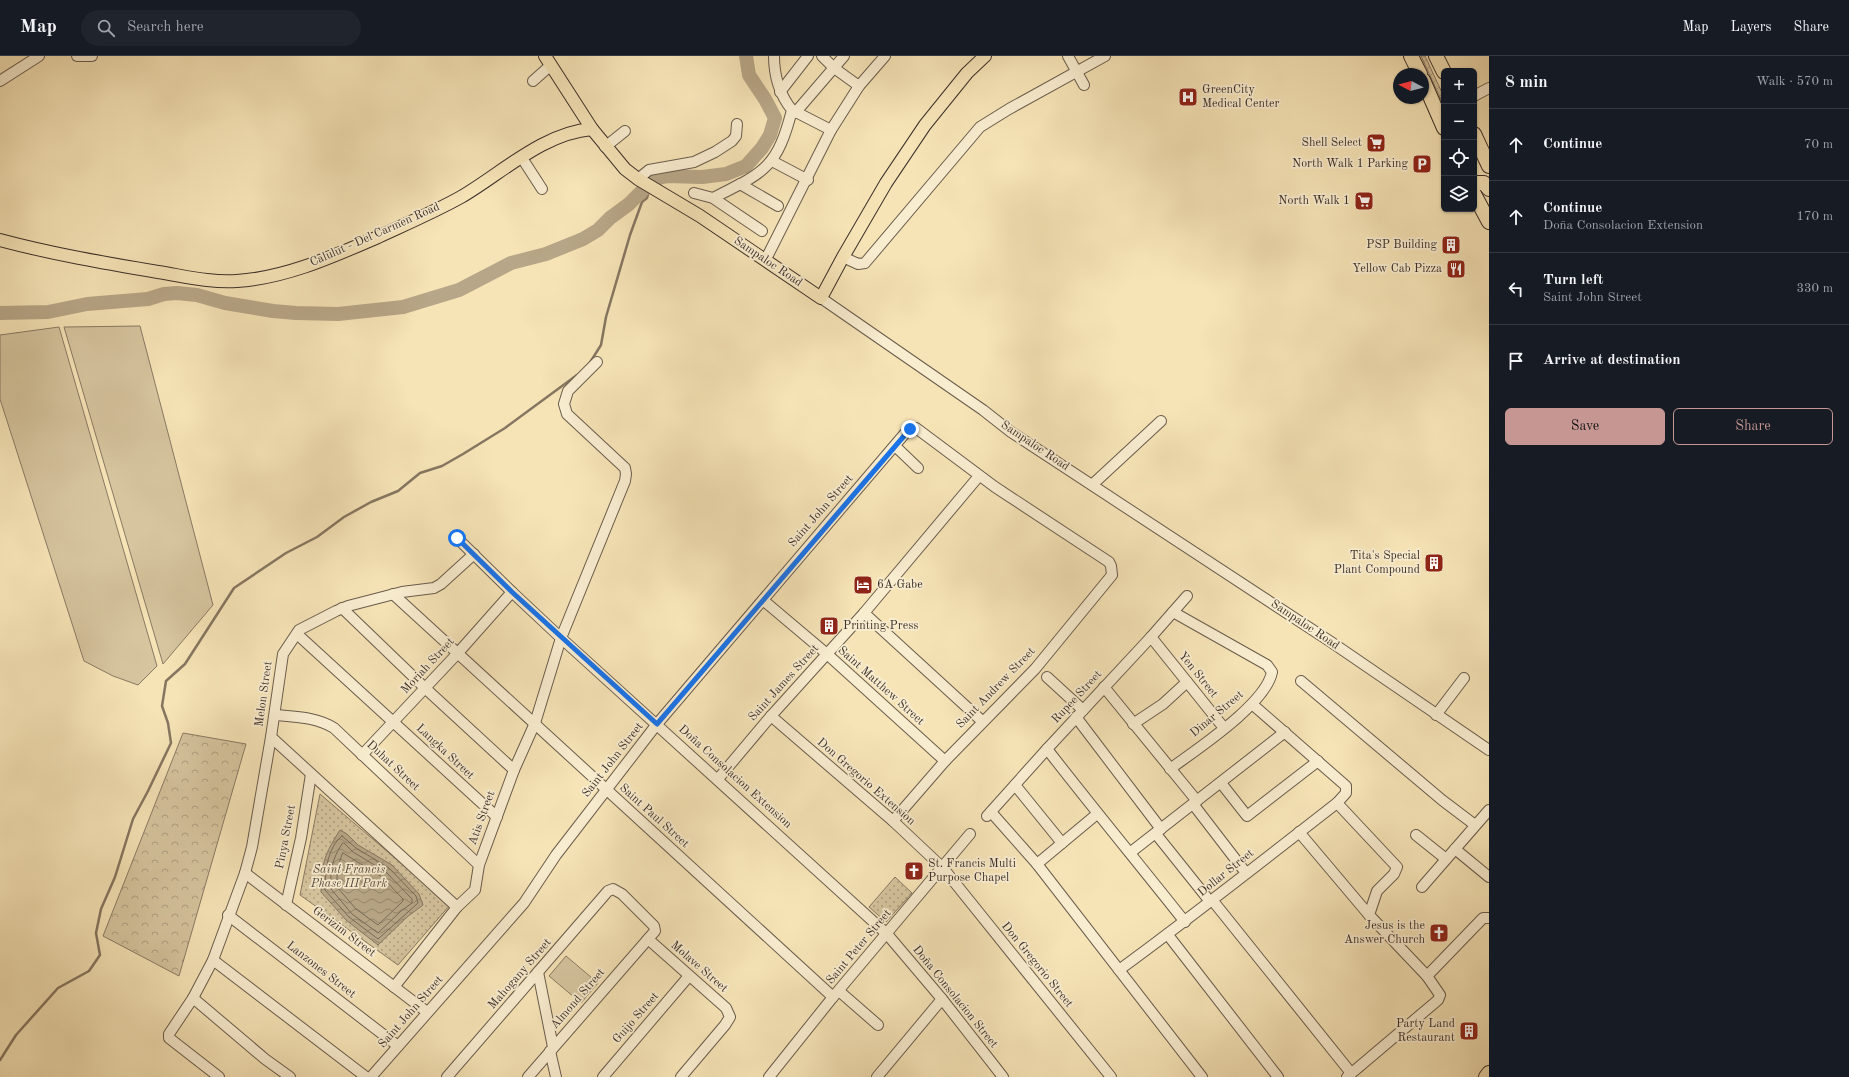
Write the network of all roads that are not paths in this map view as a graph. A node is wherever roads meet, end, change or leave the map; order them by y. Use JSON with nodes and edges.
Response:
{"nodes":[{"id":1,"x":39,"y":56,"type":"edge"},
{"id":2,"x":77,"y":56,"type":"edge"},
{"id":3,"x":92,"y":56,"type":"edge"},
{"id":4,"x":774,"y":56,"type":"edge"},
{"id":5,"x":808,"y":56,"type":"edge"},
{"id":6,"x":822,"y":56,"type":"edge"},
{"id":7,"x":844,"y":56,"type":"edge"},
{"id":8,"x":885,"y":56,"type":"edge"},
{"id":9,"x":985,"y":56,"type":"edge"},
{"id":10,"x":1068,"y":56,"type":"edge"},
{"id":11,"x":1105,"y":56,"type":"edge"},
{"id":12,"x":1411,"y":56,"type":"edge"},
{"id":13,"x":1436,"y":56,"type":"edge"},
{"id":14,"x":548,"y":61,"type":"edge"},
{"id":15,"x":834,"y":68,"type":"junction"},
{"id":16,"x":1417,"y":68,"type":"edge"},
{"id":17,"x":1442,"y":68,"type":"edge"},
{"id":18,"x":1076,"y":72,"type":"junction"},
{"id":19,"x":0,"y":81,"type":"edge"},
{"id":20,"x":533,"y":81,"type":"dead end"},
{"id":21,"x":1084,"y":85,"type":"dead end"},
{"id":22,"x":859,"y":86,"type":"junction"},
{"id":23,"x":1489,"y":88,"type":"edge"},
{"id":24,"x":780,"y":92,"type":"junction"},
{"id":25,"x":1429,"y":94,"type":"edge"},
{"id":26,"x":1477,"y":94,"type":"edge"},
{"id":27,"x":793,"y":111,"type":"junction"},
{"id":28,"x":1441,"y":121,"type":"edge"},
{"id":29,"x":737,"y":124,"type":"dead end"},
{"id":30,"x":592,"y":129,"type":"junction"},
{"id":31,"x":831,"y":130,"type":"junction"},
{"id":32,"x":625,"y":131,"type":"dead end"},
{"id":33,"x":1476,"y":140,"type":"edge"},
{"id":34,"x":605,"y":146,"type":"junction"},
{"id":35,"x":522,"y":158,"type":"junction"},
{"id":36,"x":772,"y":161,"type":"junction"},
{"id":37,"x":1483,"y":162,"type":"edge"},
{"id":38,"x":640,"y":180,"type":"junction"},
{"id":39,"x":808,"y":180,"type":"junction"},
{"id":40,"x":1477,"y":183,"type":"edge"},
{"id":41,"x":740,"y":184,"type":"junction"},
{"id":42,"x":542,"y":189,"type":"dead end"},
{"id":43,"x":1489,"y":189,"type":"edge"},
{"id":44,"x":694,"y":193,"type":"dead end"},
{"id":45,"x":713,"y":198,"type":"junction"},
{"id":46,"x":1477,"y":200,"type":"edge"},
{"id":47,"x":778,"y":206,"type":"dead end"},
{"id":48,"x":1489,"y":222,"type":"edge"},
{"id":49,"x":762,"y":231,"type":"dead end"},
{"id":50,"x":0,"y":240,"type":"edge"},
{"id":51,"x":843,"y":257,"type":"junction"},
{"id":52,"x":766,"y":259,"type":"junction"},
{"id":53,"x":821,"y":298,"type":"junction"},
{"id":54,"x":597,"y":362,"type":"dead end"},
{"id":55,"x":1161,"y":421,"type":"dead end"},
{"id":56,"x":894,"y":446,"type":"junction"},
{"id":57,"x":918,"y":468,"type":"dead end"},
{"id":58,"x":980,"y":476,"type":"junction"},
{"id":59,"x":1093,"y":484,"type":"junction"},
{"id":60,"x":457,"y":538,"type":"dead end"},
{"id":61,"x":474,"y":554,"type":"junction"},
{"id":62,"x":512,"y":592,"type":"junction"},
{"id":63,"x":393,"y":594,"type":"junction"},
{"id":64,"x":1187,"y":596,"type":"dead end"},
{"id":65,"x":763,"y":600,"type":"junction"},
{"id":66,"x":342,"y":608,"type":"junction"},
{"id":67,"x":864,"y":612,"type":"junction"},
{"id":68,"x":1173,"y":612,"type":"junction"},
{"id":69,"x":297,"y":634,"type":"junction"},
{"id":70,"x":1151,"y":637,"type":"junction"},
{"id":71,"x":561,"y":638,"type":"junction"},
{"id":72,"x":458,"y":654,"type":"junction"},
{"id":73,"x":827,"y":654,"type":"junction"},
{"id":74,"x":1047,"y":677,"type":"dead end"},
{"id":75,"x":1464,"y":678,"type":"dead end"},
{"id":76,"x":1301,"y":681,"type":"dead end"},
{"id":77,"x":1187,"y":682,"type":"junction"},
{"id":78,"x":1104,"y":687,"type":"junction"},
{"id":79,"x":424,"y":688,"type":"junction"},
{"id":80,"x":1252,"y":704,"type":"junction"},
{"id":81,"x":1080,"y":714,"type":"junction"},
{"id":82,"x":274,"y":715,"type":"junction"},
{"id":83,"x":1436,"y":715,"type":"junction"},
{"id":84,"x":771,"y":716,"type":"junction"},
{"id":85,"x":982,"y":721,"type":"junction"},
{"id":86,"x":394,"y":722,"type":"junction"},
{"id":87,"x":535,"y":723,"type":"junction"},
{"id":88,"x":657,"y":724,"type":"junction"},
{"id":89,"x":1133,"y":724,"type":"junction"},
{"id":90,"x":1224,"y":728,"type":"junction"},
{"id":91,"x":1285,"y":732,"type":"junction"},
{"id":92,"x":271,"y":737,"type":"junction"},
{"id":93,"x":1046,"y":749,"type":"junction"},
{"id":94,"x":1489,"y":750,"type":"edge"},
{"id":95,"x":362,"y":755,"type":"junction"},
{"id":96,"x":944,"y":761,"type":"junction"},
{"id":97,"x":1318,"y":761,"type":"junction"},
{"id":98,"x":1170,"y":769,"type":"junction"},
{"id":99,"x":514,"y":770,"type":"junction"},
{"id":100,"x":311,"y":774,"type":"junction"},
{"id":101,"x":718,"y":779,"type":"junction"},
{"id":102,"x":1221,"y":783,"type":"junction"},
{"id":103,"x":1015,"y":784,"type":"junction"},
{"id":104,"x":607,"y":790,"type":"junction"},
{"id":105,"x":1195,"y":803,"type":"junction"},
{"id":106,"x":1337,"y":803,"type":"junction"},
{"id":107,"x":1489,"y":810,"type":"edge"},
{"id":108,"x":1097,"y":814,"type":"junction"},
{"id":109,"x":497,"y":817,"type":"junction"},
{"id":110,"x":893,"y":821,"type":"junction"},
{"id":111,"x":1475,"y":825,"type":"junction"},
{"id":112,"x":1159,"y":831,"type":"junction"},
{"id":113,"x":1299,"y":832,"type":"junction"},
{"id":114,"x":970,"y":834,"type":"dead end"},
{"id":115,"x":1416,"y":834,"type":"dead end"},
{"id":116,"x":1062,"y":843,"type":"junction"},
{"id":117,"x":1455,"y":849,"type":"junction"},
{"id":118,"x":1131,"y":852,"type":"junction"},
{"id":119,"x":1446,"y":859,"type":"junction"},
{"id":120,"x":1037,"y":864,"type":"junction"},
{"id":121,"x":479,"y":865,"type":"junction"},
{"id":122,"x":943,"y":868,"type":"junction"},
{"id":123,"x":245,"y":873,"type":"junction"},
{"id":124,"x":1246,"y":873,"type":"junction"},
{"id":125,"x":1489,"y":878,"type":"edge"},
{"id":126,"x":1422,"y":887,"type":"dead end"},
{"id":127,"x":1213,"y":901,"type":"junction"},
{"id":128,"x":286,"y":905,"type":"junction"},
{"id":129,"x":457,"y":907,"type":"junction"},
{"id":130,"x":228,"y":915,"type":"junction"},
{"id":131,"x":1369,"y":915,"type":"junction"},
{"id":132,"x":1489,"y":918,"type":"edge"},
{"id":133,"x":1184,"y":922,"type":"junction"},
{"id":134,"x":887,"y":934,"type":"junction"},
{"id":135,"x":1168,"y":935,"type":"junction"},
{"id":136,"x":648,"y":939,"type":"junction"},
{"id":137,"x":214,"y":960,"type":"junction"},
{"id":138,"x":1119,"y":970,"type":"junction"},
{"id":139,"x":538,"y":972,"type":"junction"},
{"id":140,"x":689,"y":976,"type":"junction"},
{"id":141,"x":1428,"y":976,"type":"junction"},
{"id":142,"x":394,"y":987,"type":"junction"},
{"id":143,"x":836,"y":994,"type":"junction"},
{"id":144,"x":193,"y":998,"type":"junction"},
{"id":145,"x":942,"y":999,"type":"junction"},
{"id":146,"x":427,"y":1012,"type":"junction"},
{"id":147,"x":878,"y":1025,"type":"dead end"},
{"id":148,"x":398,"y":1046,"type":"junction"},
{"id":149,"x":552,"y":1049,"type":"junction"},
{"id":150,"x":1489,"y":1073,"type":"edge"},
{"id":151,"x":1349,"y":1075,"type":"edge"},
{"id":152,"x":219,"y":1077,"type":"edge"},
{"id":153,"x":290,"y":1077,"type":"edge"},
{"id":154,"x":366,"y":1077,"type":"edge"},
{"id":155,"x":371,"y":1077,"type":"edge"},
{"id":156,"x":447,"y":1077,"type":"edge"},
{"id":157,"x":528,"y":1077,"type":"edge"},
{"id":158,"x":556,"y":1077,"type":"edge"},
{"id":159,"x":603,"y":1077,"type":"edge"},
{"id":160,"x":681,"y":1077,"type":"edge"},
{"id":161,"x":770,"y":1077,"type":"edge"},
{"id":162,"x":877,"y":1077,"type":"edge"},
{"id":163,"x":1003,"y":1077,"type":"edge"},
{"id":164,"x":1111,"y":1077,"type":"edge"},
{"id":165,"x":1202,"y":1077,"type":"edge"},
{"id":166,"x":1278,"y":1077,"type":"edge"},
{"id":167,"x":1486,"y":1077,"type":"edge"}],
"edges":[{"from":1,"to":19,"type":"street"},
{"from":2,"to":3,"type":"street"},
{"from":4,"to":24,"type":"street"},
{"from":5,"to":24,"type":"street"},
{"from":6,"to":15,"type":"street"},
{"from":7,"to":15,"type":"street"},
{"from":8,"to":22,"type":"street"},
{"from":9,"to":51,"type":"main road"},
{"from":10,"to":18,"type":"street"},
{"from":11,"to":18,"type":"street"},
{"from":12,"to":16,"type":"highway"},
{"from":13,"to":17,"type":"highway"},
{"from":14,"to":20,"type":"street"},
{"from":14,"to":30,"type":"main road","name":"Sampaloc Road"},
{"from":15,"to":22,"type":"street"},
{"from":15,"to":27,"type":"street"},
{"from":18,"to":21,"type":"street"},
{"from":18,"to":51,"type":"street"},
{"from":22,"to":31,"type":"street"},
{"from":23,"to":26,"type":"street"},
{"from":24,"to":27,"type":"street"},
{"from":25,"to":28,"type":"highway"},
{"from":27,"to":31,"type":"street"},
{"from":27,"to":36,"type":"street"},
{"from":29,"to":38,"type":"street"},
{"from":30,"to":34,"type":"main road","name":"Sampaloc Road"},
{"from":30,"to":35,"type":"main road","name":"Calulut - Del Carmen Road"},
{"from":31,"to":39,"type":"street"},
{"from":32,"to":34,"type":"street"},
{"from":33,"to":37,"type":"highway"},
{"from":34,"to":38,"type":"main road","name":"Sampaloc Road"},
{"from":35,"to":42,"type":"street"},
{"from":35,"to":50,"type":"main road","name":"Calulut - Del Carmen Road"},
{"from":36,"to":39,"type":"street"},
{"from":36,"to":41,"type":"street"},
{"from":38,"to":52,"type":"main road","name":"Sampaloc Road"},
{"from":39,"to":52,"type":"street"},
{"from":40,"to":43,"type":"highway"},
{"from":41,"to":45,"type":"street"},
{"from":41,"to":47,"type":"street"},
{"from":44,"to":45,"type":"street"},
{"from":45,"to":49,"type":"street"},
{"from":46,"to":48,"type":"highway"},
{"from":51,"to":53,"type":"main road"},
{"from":52,"to":53,"type":"main road","name":"Sampaloc Road"},
{"from":53,"to":59,"type":"street","name":"Sampaloc Road"},
{"from":54,"to":71,"type":"street","name":"Atis Street"},
{"from":55,"to":59,"type":"street"},
{"from":56,"to":57,"type":"street"},
{"from":56,"to":58,"type":"street","name":"Saint John Street"},
{"from":56,"to":65,"type":"street","name":"Saint John Street"},
{"from":58,"to":67,"type":"street","name":"Saint James Street"},
{"from":58,"to":85,"type":"street","name":"Saint Andrew Street"},
{"from":59,"to":83,"type":"street","name":"Sampaloc Road"},
{"from":60,"to":61,"type":"street","name":"Doña Consolacion Extension"},
{"from":61,"to":62,"type":"street","name":"Doña Consolacion Extension"},
{"from":61,"to":63,"type":"street","name":"Melon Street"},
{"from":62,"to":71,"type":"street","name":"Doña Consolacion Extension"},
{"from":62,"to":72,"type":"street","name":"Moriah Street"},
{"from":63,"to":66,"type":"street","name":"Melon Street"},
{"from":63,"to":72,"type":"street","name":"Saint Paul Street"},
{"from":64,"to":68,"type":"street","name":"Rupee Street"},
{"from":65,"to":73,"type":"street","name":"Saint Matthew Street"},
{"from":65,"to":88,"type":"street","name":"Saint John Street"},
{"from":66,"to":69,"type":"street","name":"Melon Street"},
{"from":66,"to":79,"type":"street"},
{"from":67,"to":73,"type":"street","name":"Saint James Street"},
{"from":67,"to":85,"type":"street"},
{"from":68,"to":70,"type":"street","name":"Rupee Street"},
{"from":68,"to":80,"type":"street","name":"Dinar Street"},
{"from":69,"to":82,"type":"street","name":"Melon Street"},
{"from":69,"to":86,"type":"street","name":"Langka Street"},
{"from":70,"to":77,"type":"street","name":"Yen Street"},
{"from":70,"to":78,"type":"street","name":"Rupee Street"},
{"from":71,"to":87,"type":"street","name":"Atis Street"},
{"from":71,"to":88,"type":"street","name":"Doña Consolacion Extension"},
{"from":72,"to":79,"type":"street","name":"Moriah Street"},
{"from":72,"to":87,"type":"street","name":"Saint Paul Street"},
{"from":73,"to":84,"type":"street","name":"Saint James Street"},
{"from":73,"to":96,"type":"street","name":"Saint Matthew Street"},
{"from":74,"to":81,"type":"street"},
{"from":75,"to":83,"type":"street"},
{"from":76,"to":111,"type":"street"},
{"from":77,"to":89,"type":"street"},
{"from":77,"to":90,"type":"street","name":"Yen Street"},
{"from":78,"to":81,"type":"street","name":"Rupee Street"},
{"from":78,"to":89,"type":"street"},
{"from":79,"to":86,"type":"street","name":"Moriah Street"},
{"from":79,"to":99,"type":"street"},
{"from":80,"to":90,"type":"street","name":"Dinar Street"},
{"from":80,"to":91,"type":"street"},
{"from":81,"to":93,"type":"street","name":"Rupee Street"},
{"from":81,"to":112,"type":"street"},
{"from":82,"to":92,"type":"street","name":"Melon Street"},
{"from":82,"to":95,"type":"street","name":"Duhat Street"},
{"from":83,"to":94,"type":"street","name":"Sampaloc Road"},
{"from":84,"to":101,"type":"street","name":"Saint James Street"},
{"from":84,"to":110,"type":"street","name":"Don Gregorio Extension"},
{"from":85,"to":96,"type":"street","name":"Saint Andrew Street"},
{"from":86,"to":95,"type":"street","name":"Moriah Street"},
{"from":86,"to":109,"type":"street","name":"Langka Street"},
{"from":87,"to":99,"type":"street","name":"Atis Street"},
{"from":87,"to":104,"type":"street","name":"Saint Paul Street"},
{"from":88,"to":101,"type":"street","name":"Doña Consolacion Extension"},
{"from":88,"to":104,"type":"street","name":"Saint John Street"},
{"from":89,"to":98,"type":"street"},
{"from":90,"to":98,"type":"street","name":"Dinar Street"},
{"from":91,"to":97,"type":"street"},
{"from":91,"to":102,"type":"street"},
{"from":92,"to":100,"type":"street","name":"Melon Street"},
{"from":92,"to":123,"type":"street"},
{"from":93,"to":103,"type":"street","name":"Rupee Street"},
{"from":93,"to":108,"type":"street"},
{"from":95,"to":121,"type":"street","name":"Duhat Street"},
{"from":96,"to":110,"type":"street","name":"Saint Andrew Street"},
{"from":97,"to":102,"type":"street"},
{"from":97,"to":106,"type":"street","name":"Dollar Street"},
{"from":98,"to":105,"type":"street"},
{"from":99,"to":109,"type":"street","name":"Atis Street"},
{"from":100,"to":128,"type":"street","name":"Pinya Street"},
{"from":100,"to":129,"type":"street","name":"Melon Street"},
{"from":101,"to":134,"type":"street","name":"Doña Consolacion Extension"},
{"from":102,"to":105,"type":"street"},
{"from":103,"to":116,"type":"street"},
{"from":103,"to":120,"type":"street","name":"Rupee Street"},
{"from":104,"to":143,"type":"street","name":"Saint Paul Street"},
{"from":104,"to":146,"type":"street","name":"Saint John Street"},
{"from":105,"to":112,"type":"street"},
{"from":105,"to":124,"type":"street"},
{"from":106,"to":113,"type":"street","name":"Dollar Street"},
{"from":106,"to":131,"type":"street"},
{"from":107,"to":111,"type":"street"},
{"from":108,"to":116,"type":"street"},
{"from":108,"to":118,"type":"street"},
{"from":109,"to":121,"type":"street","name":"Atis Street"},
{"from":110,"to":122,"type":"street","name":"Don Gregorio Extension"},
{"from":111,"to":117,"type":"street"},
{"from":112,"to":118,"type":"street"},
{"from":112,"to":127,"type":"street"},
{"from":113,"to":124,"type":"street","name":"Dollar Street"},
{"from":113,"to":131,"type":"street"},
{"from":114,"to":122,"type":"street","name":"Saint Peter Street"},
{"from":115,"to":119,"type":"street"},
{"from":116,"to":120,"type":"street"},
{"from":117,"to":119,"type":"street"},
{"from":117,"to":125,"type":"street"},
{"from":118,"to":133,"type":"street"},
{"from":119,"to":126,"type":"street"},
{"from":120,"to":138,"type":"street"},
{"from":121,"to":129,"type":"street","name":"Atis Street"},
{"from":122,"to":134,"type":"street","name":"Saint Peter Street"},
{"from":122,"to":164,"type":"street","name":"Don Gregorio Street"},
{"from":123,"to":128,"type":"street","name":"Gerizim Street"},
{"from":123,"to":130,"type":"street"},
{"from":124,"to":127,"type":"street","name":"Dollar Street"},
{"from":127,"to":133,"type":"street","name":"Dollar Street"},
{"from":127,"to":151,"type":"street"},
{"from":128,"to":142,"type":"street","name":"Gerizim Street"},
{"from":129,"to":142,"type":"street","name":"Atis Street"},
{"from":130,"to":137,"type":"street"},
{"from":130,"to":148,"type":"street","name":"Lanzones Street"},
{"from":131,"to":141,"type":"street"},
{"from":132,"to":141,"type":"street"},
{"from":133,"to":135,"type":"street","name":"Dollar Street"},
{"from":134,"to":143,"type":"street","name":"Saint Peter Street"},
{"from":134,"to":145,"type":"street","name":"Doña Consolacion Street"},
{"from":135,"to":138,"type":"street","name":"Dollar Street"},
{"from":135,"to":166,"type":"street"},
{"from":136,"to":139,"type":"street","name":"Mahogany Street"},
{"from":136,"to":140,"type":"street","name":"Molave Street"},
{"from":136,"to":149,"type":"street","name":"Almond Street"},
{"from":137,"to":144,"type":"street"},
{"from":137,"to":154,"type":"street"},
{"from":138,"to":165,"type":"street"},
{"from":139,"to":149,"type":"street"},
{"from":139,"to":156,"type":"street","name":"Mahogany Street"},
{"from":140,"to":159,"type":"street","name":"Guijo Street"},
{"from":140,"to":160,"type":"street","name":"Molave Street"},
{"from":141,"to":151,"type":"street"},
{"from":142,"to":146,"type":"street","name":"Gerizim Street"},
{"from":143,"to":147,"type":"street","name":"Saint Paul Street"},
{"from":143,"to":161,"type":"street","name":"Saint Peter Street"},
{"from":144,"to":152,"type":"street"},
{"from":144,"to":153,"type":"street"},
{"from":145,"to":162,"type":"street"},
{"from":145,"to":163,"type":"street","name":"Doña Consolacion Street"},
{"from":146,"to":148,"type":"street","name":"Saint John Street"},
{"from":148,"to":155,"type":"street","name":"Saint John Street"},
{"from":149,"to":157,"type":"street","name":"Almond Street"},
{"from":149,"to":158,"type":"street"},
{"from":150,"to":167,"type":"highway"}]}
